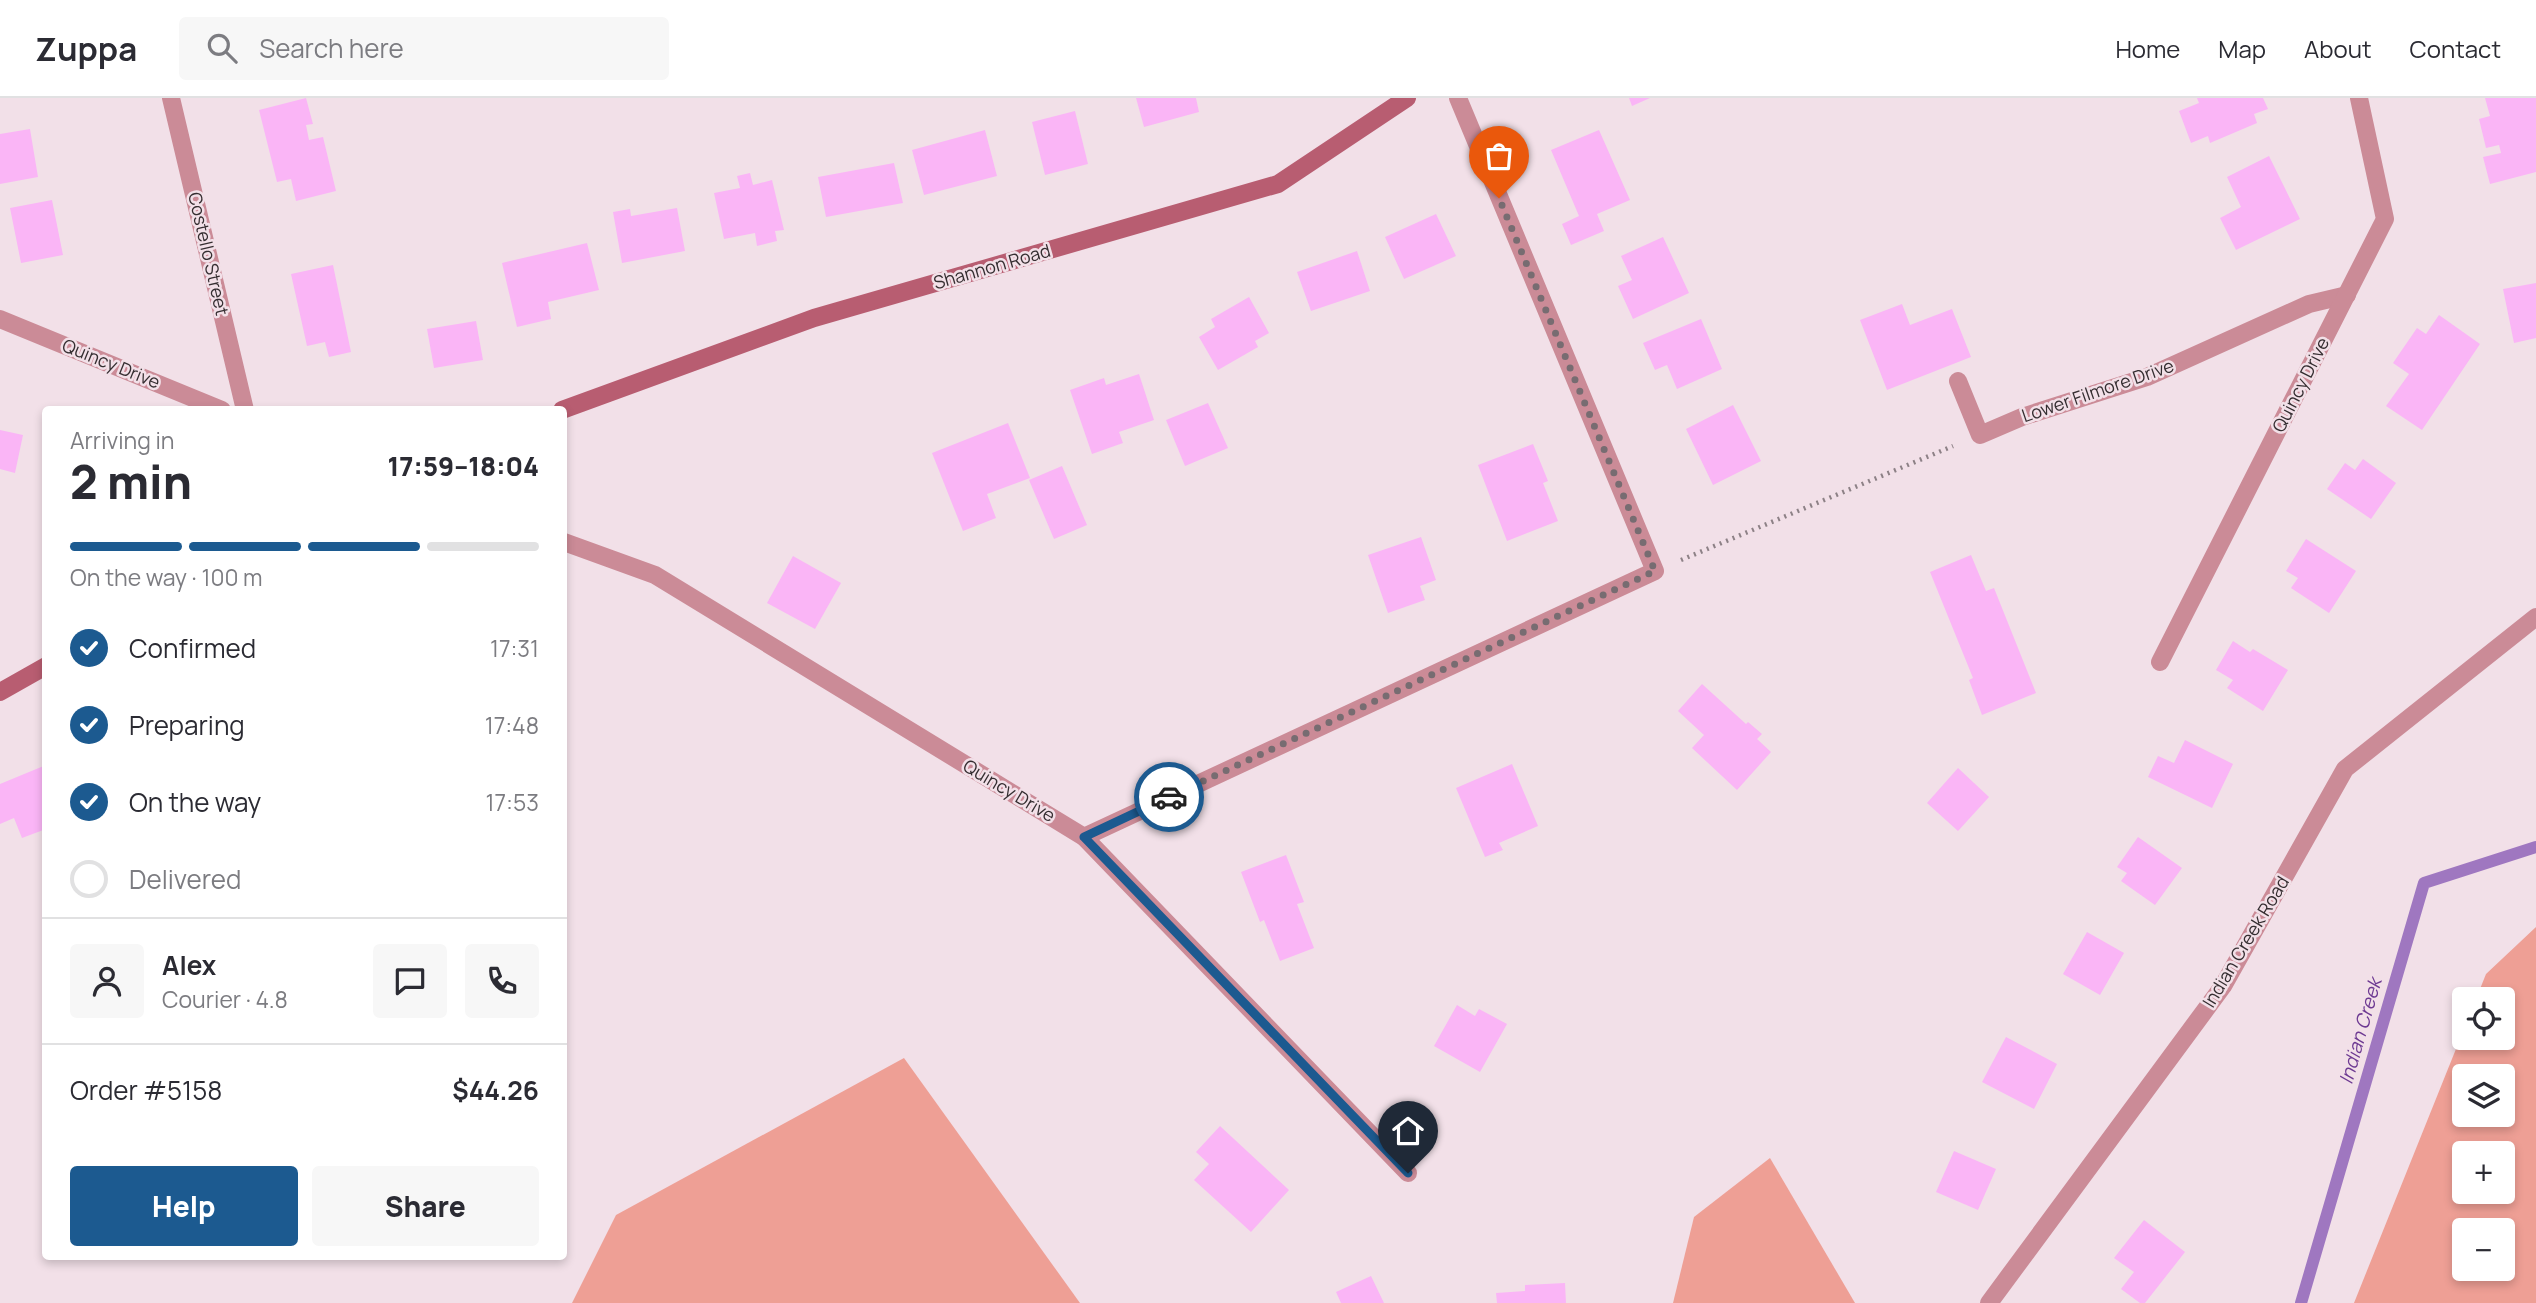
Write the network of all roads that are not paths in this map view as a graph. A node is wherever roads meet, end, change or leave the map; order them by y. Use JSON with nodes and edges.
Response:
{"nodes":[{"id":1,"x":172,"y":98,"type":"edge"},
{"id":2,"x":1407,"y":98,"type":"edge"},
{"id":3,"x":1458,"y":98,"type":"edge"},
{"id":4,"x":2359,"y":98,"type":"edge"},
{"id":5,"x":2347,"y":295,"type":"junction"},
{"id":6,"x":0,"y":319,"type":"edge"},
{"id":7,"x":1958,"y":381,"type":"dead end"},
{"id":8,"x":212,"y":406,"type":"edge"},
{"id":9,"x":244,"y":406,"type":"edge"},
{"id":10,"x":567,"y":408,"type":"edge"},
{"id":11,"x":567,"y":543,"type":"edge"},
{"id":12,"x":2536,"y":617,"type":"edge"},
{"id":13,"x":2160,"y":662,"type":"dead end"},
{"id":14,"x":42,"y":668,"type":"edge"},
{"id":15,"x":0,"y":692,"type":"edge"},
{"id":16,"x":1084,"y":837,"type":"junction"},
{"id":17,"x":1408,"y":1173,"type":"dead end"},
{"id":18,"x":1989,"y":1303,"type":"edge"}],
"edges":[{"from":1,"to":9,"type":"street","name":"Costello Street"},
{"from":2,"to":10,"type":"street","name":"Shannon Road"},
{"from":3,"to":16,"type":"street"},
{"from":4,"to":5,"type":"street","name":"Quincy Drive"},
{"from":5,"to":7,"type":"street","name":"Lower Filmore Drive"},
{"from":5,"to":13,"type":"street","name":"Quincy Drive"},
{"from":6,"to":8,"type":"street","name":"Quincy Drive"},
{"from":11,"to":16,"type":"street","name":"Quincy Drive"},
{"from":12,"to":18,"type":"street","name":"Indian Creek Road"},
{"from":14,"to":15,"type":"street"},
{"from":16,"to":17,"type":"street","name":"Quincy Drive"}]}
